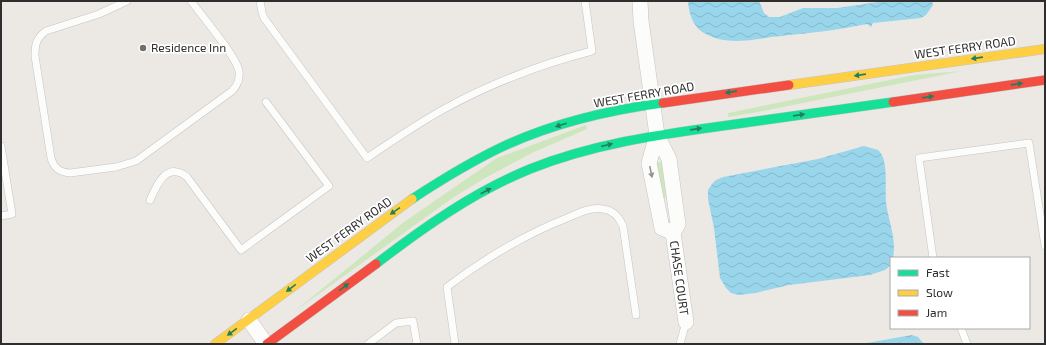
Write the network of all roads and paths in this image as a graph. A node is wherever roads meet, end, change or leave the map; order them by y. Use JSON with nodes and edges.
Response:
{"nodes":[{"id":1,"x":127,"y":1,"type":"edge"},
{"id":2,"x":191,"y":1,"type":"edge"},
{"id":3,"x":260,"y":1,"type":"edge"},
{"id":4,"x":584,"y":1,"type":"edge"},
{"id":5,"x":640,"y":1,"type":"edge"},
{"id":6,"x":1045,"y":49,"type":"edge"},
{"id":7,"x":1045,"y":80,"type":"edge"},
{"id":8,"x":266,"y":102,"type":"dead end"},
{"id":9,"x":654,"y":103,"type":"junction"},
{"id":10,"x":657,"y":135,"type":"junction"},
{"id":11,"x":1,"y":146,"type":"edge"},
{"id":12,"x":150,"y":200,"type":"dead end"},
{"id":13,"x":1,"y":216,"type":"edge"},
{"id":14,"x":673,"y":233,"type":"junction"},
{"id":15,"x":1045,"y":246,"type":"edge"},
{"id":16,"x":934,"y":257,"type":"edge"},
{"id":17,"x":636,"y":315,"type":"dead end"},
{"id":18,"x":248,"y":320,"type":"junction"},
{"id":19,"x":686,"y":322,"type":"joint"},
{"id":20,"x":961,"y":329,"type":"edge"},
{"id":21,"x":216,"y":344,"type":"edge"},
{"id":22,"x":267,"y":344,"type":"edge"},
{"id":23,"x":368,"y":344,"type":"edge"},
{"id":24,"x":417,"y":344,"type":"edge"},
{"id":25,"x":456,"y":344,"type":"edge"},
{"id":26,"x":680,"y":344,"type":"edge"},
{"id":27,"x":967,"y":344,"type":"edge"}],
"edges":[{"from":1,"to":2,"type":"lane"},
{"from":3,"to":4,"type":"lane"},
{"from":5,"to":9,"type":"street","name":"CHASE COURT"},
{"from":6,"to":9,"type":"main road","name":"WEST FERRY ROAD","one_way":true},
{"from":10,"to":7,"type":"main road","one_way":true},
{"from":8,"to":12,"type":"lane"},
{"from":9,"to":10,"type":"street","name":"CHASE COURT"},
{"from":9,"to":18,"type":"main road","name":"WEST FERRY ROAD","one_way":true},
{"from":10,"to":14,"type":"street","name":"CHASE COURT"},
{"from":10,"to":14,"type":"street","name":"CHASE COURT","one_way":true},
{"from":22,"to":10,"type":"main road","one_way":true},
{"from":11,"to":13,"type":"lane"},
{"from":14,"to":19,"type":"street","name":"CHASE COURT"},
{"from":15,"to":16,"type":"lane"},
{"from":17,"to":25,"type":"lane"},
{"from":18,"to":21,"type":"main road","name":"WEST FERRY ROAD","one_way":true},
{"from":18,"to":22,"type":"street"},
{"from":19,"to":26,"type":"lane"},
{"from":20,"to":27,"type":"lane"},
{"from":23,"to":24,"type":"lane"}]}
